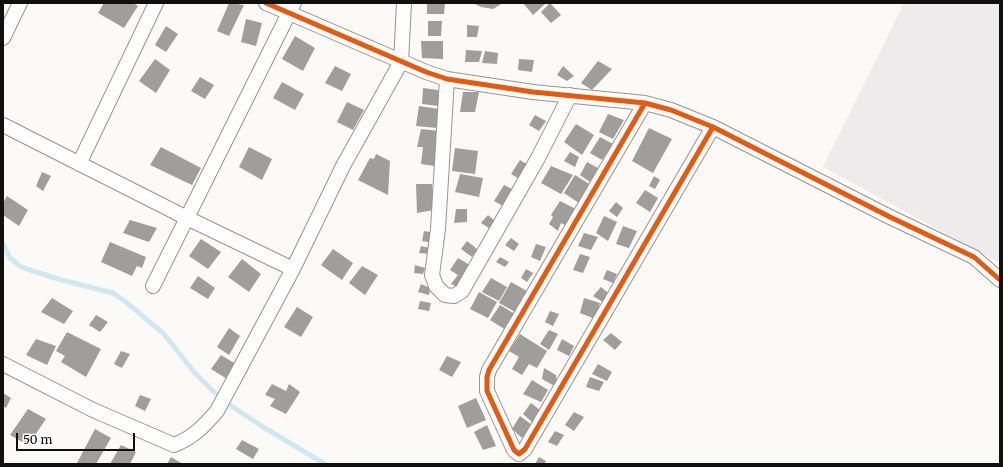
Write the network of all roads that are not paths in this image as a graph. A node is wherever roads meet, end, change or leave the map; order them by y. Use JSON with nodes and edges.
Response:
{"nodes":[{"id":1,"x":20,"y":3,"type":"edge"},
{"id":2,"x":156,"y":3,"type":"edge"},
{"id":3,"x":266,"y":3,"type":"edge"},
{"id":4,"x":404,"y":3,"type":"edge"},
{"id":5,"x":292,"y":8,"type":"edge"},
{"id":6,"x":3,"y":38,"type":"edge"},
{"id":7,"x":401,"y":62,"type":"junction"},
{"id":8,"x":447,"y":79,"type":"junction"},
{"id":9,"x":570,"y":95,"type":"junction"},
{"id":10,"x":646,"y":103,"type":"junction"},
{"id":11,"x":3,"y":125,"type":"edge"},
{"id":12,"x":714,"y":127,"type":"junction"},
{"id":13,"x":79,"y":164,"type":"junction"},
{"id":14,"x":187,"y":218,"type":"junction"},
{"id":15,"x":293,"y":269,"type":"junction"},
{"id":16,"x":1000,"y":280,"type":"edge"},
{"id":17,"x":153,"y":286,"type":"dead end"},
{"id":18,"x":3,"y":364,"type":"edge"}],
"edges":[{"from":1,"to":6,"type":"street"},
{"from":2,"to":13,"type":"street"},
{"from":3,"to":5,"type":"street"},
{"from":4,"to":7,"type":"street"},
{"from":5,"to":7,"type":"street"},
{"from":5,"to":14,"type":"street"},
{"from":7,"to":8,"type":"street"},
{"from":7,"to":15,"type":"street"},
{"from":8,"to":9,"type":"street"},
{"from":8,"to":9,"type":"street"},
{"from":9,"to":10,"type":"street"},
{"from":10,"to":12,"type":"street"},
{"from":10,"to":12,"type":"street"},
{"from":11,"to":13,"type":"street"},
{"from":12,"to":16,"type":"street"},
{"from":13,"to":14,"type":"street"},
{"from":14,"to":15,"type":"street"},
{"from":14,"to":17,"type":"street"},
{"from":15,"to":18,"type":"street"}]}
